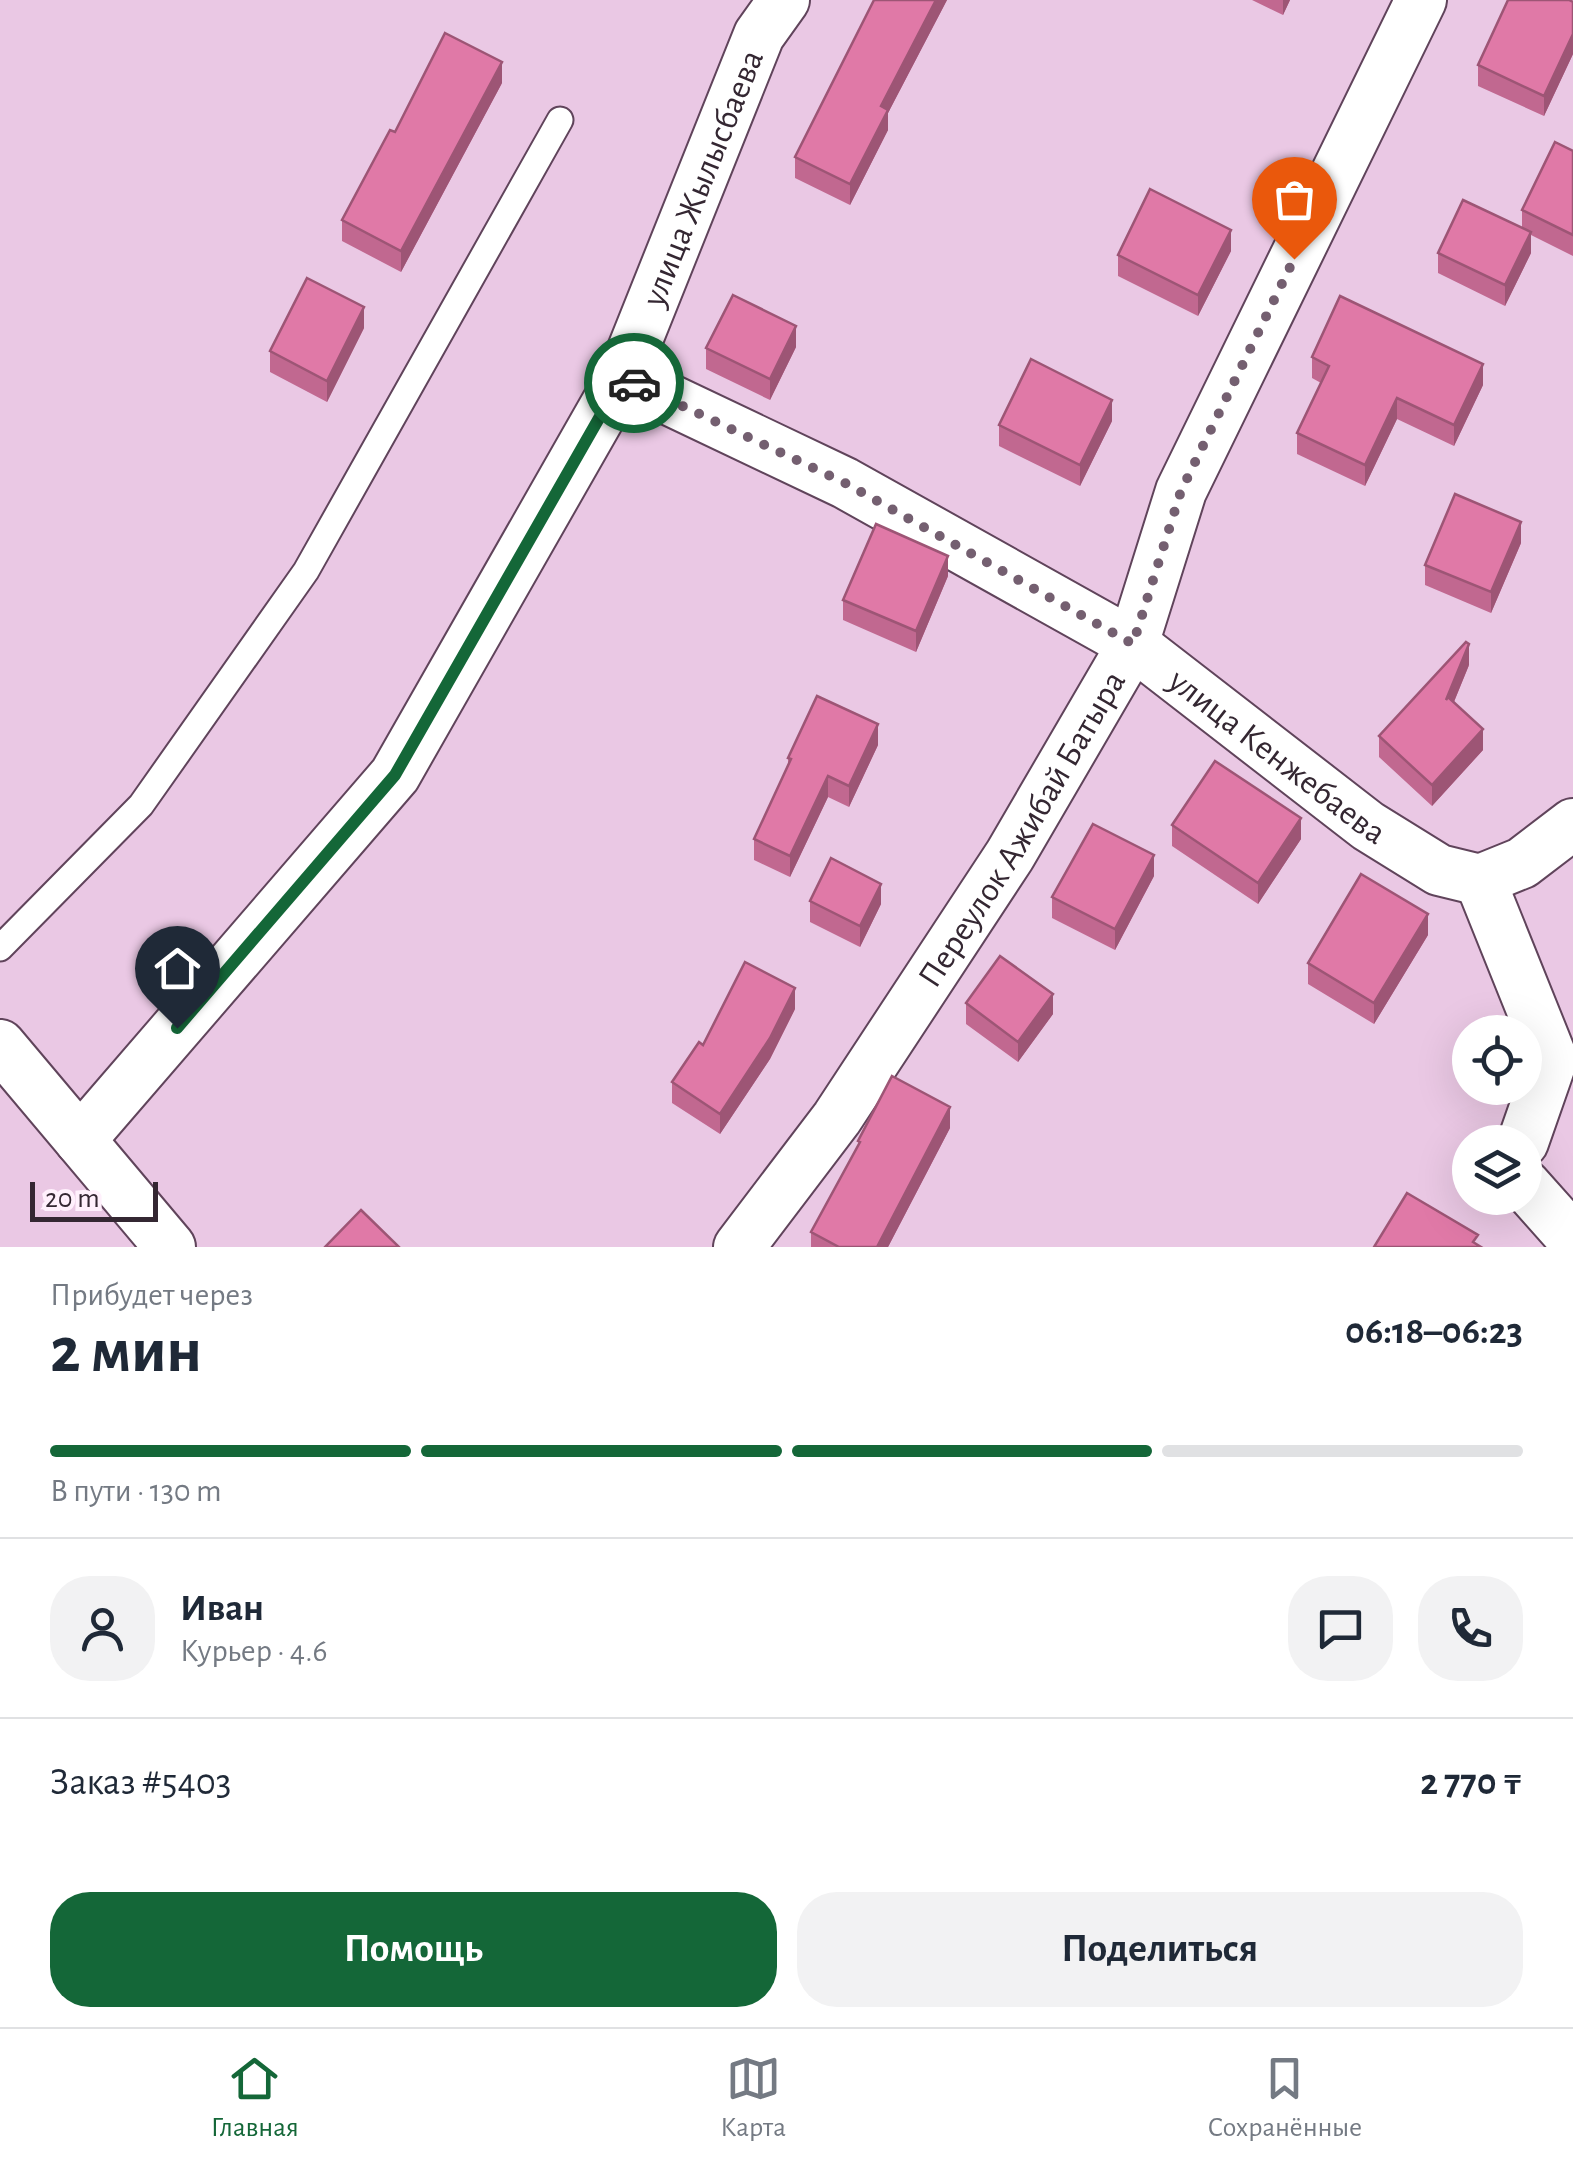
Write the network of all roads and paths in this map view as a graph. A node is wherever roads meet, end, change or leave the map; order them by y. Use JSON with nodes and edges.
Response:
{"nodes":[{"id":1,"x":784,"y":0,"type":"edge"},
{"id":2,"x":1421,"y":0,"type":"edge"},
{"id":3,"x":560,"y":120,"type":"dead end"},
{"id":4,"x":622,"y":378,"type":"junction"},
{"id":5,"x":1133,"y":644,"type":"junction"},
{"id":6,"x":1573,"y":824,"type":"edge"},
{"id":7,"x":1480,"y":880,"type":"junction"},
{"id":8,"x":0,"y":948,"type":"edge"},
{"id":9,"x":0,"y":1045,"type":"edge"},
{"id":10,"x":1528,"y":1125,"type":"edge"},
{"id":11,"x":80,"y":1140,"type":"junction"},
{"id":12,"x":1542,"y":1204,"type":"edge"},
{"id":13,"x":1573,"y":1239,"type":"edge"},
{"id":14,"x":170,"y":1247,"type":"edge"},
{"id":15,"x":739,"y":1247,"type":"edge"}],
"edges":[{"from":1,"to":4,"type":"street","name":"улица Жылысбаева"},
{"from":2,"to":5,"type":"street","name":"Переулок Ажибай Батыра"},
{"from":3,"to":8,"type":"lane"},
{"from":4,"to":5,"type":"street","name":"улица Кенжебаева"},
{"from":4,"to":11,"type":"street","name":"улица Жылысбаева"},
{"from":5,"to":7,"type":"street","name":"улица Кенжебаева"},
{"from":5,"to":15,"type":"street","name":"Переулок Ажибай Батыра"},
{"from":6,"to":7,"type":"street"},
{"from":7,"to":10,"type":"street"},
{"from":9,"to":11,"type":"street"},
{"from":11,"to":14,"type":"street"},
{"from":12,"to":13,"type":"street"}]}
